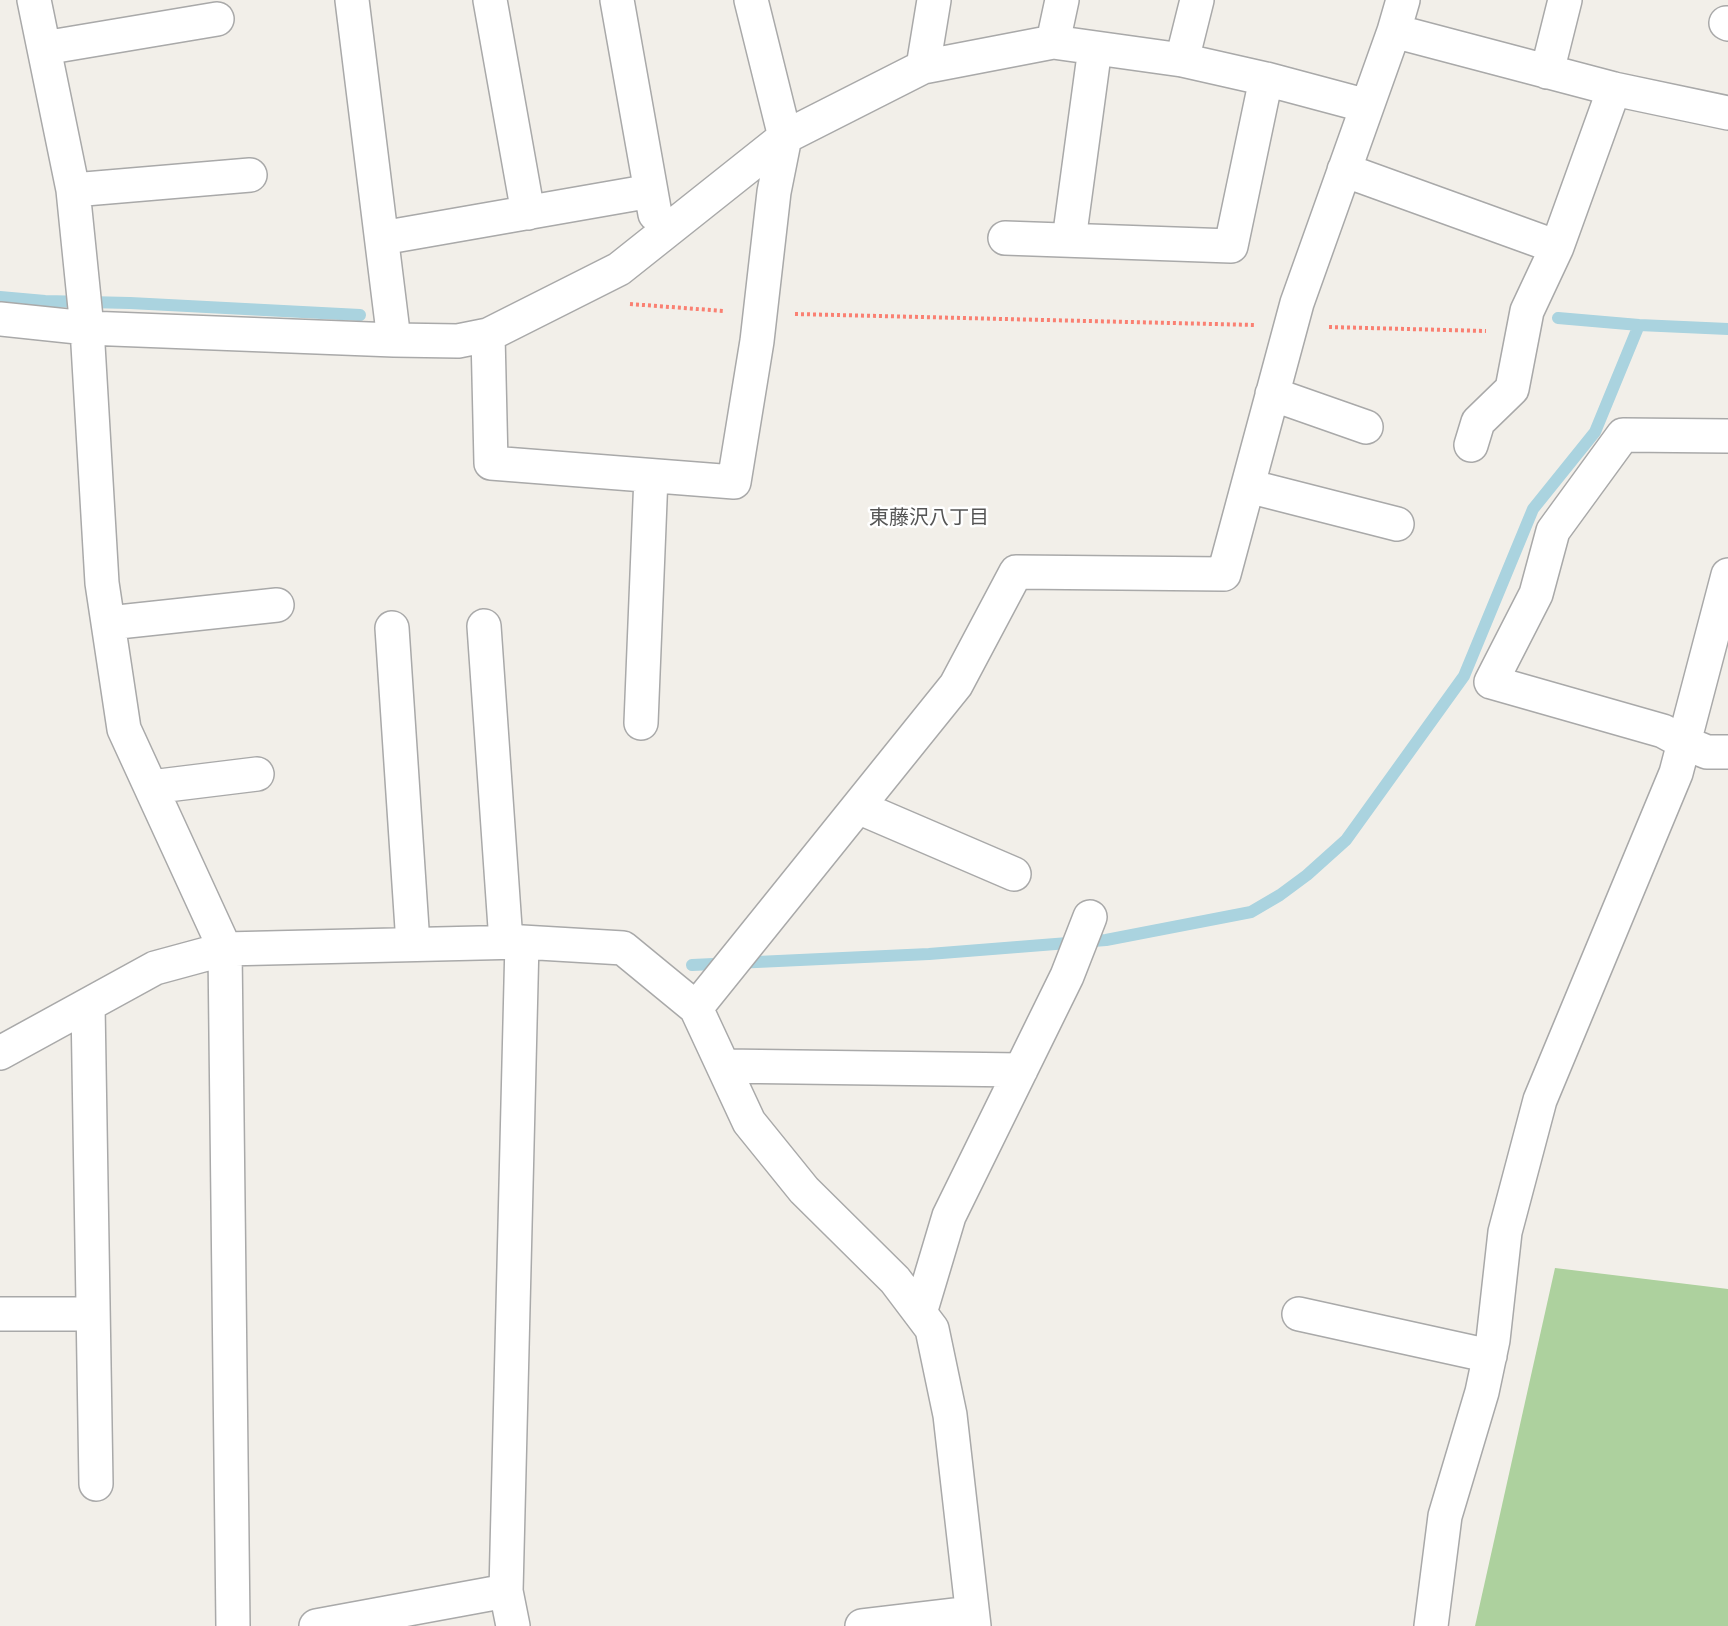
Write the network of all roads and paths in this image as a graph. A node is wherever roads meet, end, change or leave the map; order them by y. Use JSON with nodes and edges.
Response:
{"nodes":[{"id":1,"x":34,"y":0,"type":"edge"},
{"id":2,"x":352,"y":0,"type":"edge"},
{"id":3,"x":490,"y":0,"type":"edge"},
{"id":4,"x":617,"y":0,"type":"edge"},
{"id":5,"x":751,"y":0,"type":"edge"},
{"id":6,"x":934,"y":0,"type":"edge"},
{"id":7,"x":1062,"y":0,"type":"edge"},
{"id":8,"x":1197,"y":0,"type":"edge"},
{"id":9,"x":1403,"y":0,"type":"edge"},
{"id":10,"x":1565,"y":0,"type":"edge"},
{"id":11,"x":217,"y":19,"type":"dead end"},
{"id":12,"x":1394,"y":31,"type":"junction"},
{"id":13,"x":1053,"y":42,"type":"junction"},
{"id":14,"x":44,"y":48,"type":"junction"},
{"id":15,"x":1095,"y":48,"type":"junction"},
{"id":16,"x":1182,"y":60,"type":"junction"},
{"id":17,"x":923,"y":67,"type":"junction"},
{"id":18,"x":1547,"y":72,"type":"junction"},
{"id":19,"x":1266,"y":79,"type":"junction"},
{"id":20,"x":1614,"y":88,"type":"junction"},
{"id":21,"x":1367,"y":106,"type":"junction"},
{"id":22,"x":1728,"y":113,"type":"edge"},
{"id":23,"x":785,"y":137,"type":"junction"},
{"id":24,"x":1344,"y":170,"type":"junction"},
{"id":25,"x":250,"y":175,"type":"dead end"},
{"id":26,"x":73,"y":190,"type":"junction"},
{"id":27,"x":651,"y":191,"type":"junction"},
{"id":28,"x":528,"y":213,"type":"junction"},
{"id":29,"x":659,"y":237,"type":"junction"},
{"id":30,"x":382,"y":238,"type":"junction"},
{"id":31,"x":1005,"y":238,"type":"dead end"},
{"id":32,"x":1069,"y":240,"type":"junction"},
{"id":33,"x":1557,"y":247,"type":"junction"},
{"id":34,"x":584,"y":287,"type":"junction"},
{"id":35,"x":761,"y":313,"type":"junction"},
{"id":36,"x":0,"y":319,"type":"edge"},
{"id":37,"x":1290,"y":326,"type":"junction"},
{"id":38,"x":87,"y":328,"type":"junction"},
{"id":39,"x":1523,"y":332,"type":"junction"},
{"id":40,"x":488,"y":335,"type":"junction"},
{"id":41,"x":394,"y":340,"type":"junction"},
{"id":42,"x":1272,"y":394,"type":"junction"},
{"id":43,"x":1366,"y":427,"type":"dead end"},
{"id":44,"x":1728,"y":436,"type":"edge"},
{"id":45,"x":1471,"y":445,"type":"dead end"},
{"id":46,"x":651,"y":476,"type":"junction"},
{"id":47,"x":1248,"y":486,"type":"junction"},
{"id":48,"x":1397,"y":524,"type":"dead end"},
{"id":49,"x":1727,"y":586,"type":"edge"},
{"id":50,"x":277,"y":605,"type":"dead end"},
{"id":51,"x":108,"y":623,"type":"junction"},
{"id":52,"x":484,"y":626,"type":"dead end"},
{"id":53,"x":392,"y":628,"type":"dead end"},
{"id":54,"x":641,"y":723,"type":"dead end"},
{"id":55,"x":1685,"y":743,"type":"junction"},
{"id":56,"x":1728,"y":752,"type":"edge"},
{"id":57,"x":257,"y":774,"type":"dead end"},
{"id":58,"x":151,"y":787,"type":"junction"},
{"id":59,"x":858,"y":807,"type":"junction"},
{"id":60,"x":1014,"y":874,"type":"dead end"},
{"id":61,"x":1090,"y":917,"type":"dead end"},
{"id":62,"x":514,"y":942,"type":"junction"},
{"id":63,"x":413,"y":944,"type":"junction"},
{"id":64,"x":225,"y":949,"type":"junction"},
{"id":65,"x":88,"y":1005,"type":"junction"},
{"id":66,"x":696,"y":1008,"type":"junction"},
{"id":67,"x":0,"y":1053,"type":"edge"},
{"id":68,"x":723,"y":1066,"type":"junction"},
{"id":69,"x":1021,"y":1070,"type":"junction"},
{"id":70,"x":920,"y":1313,"type":"junction"},
{"id":71,"x":0,"y":1314,"type":"edge"},
{"id":72,"x":93,"y":1314,"type":"junction"},
{"id":73,"x":1299,"y":1314,"type":"dead end"},
{"id":74,"x":1490,"y":1356,"type":"junction"},
{"id":75,"x":96,"y":1484,"type":"dead end"},
{"id":76,"x":506,"y":1591,"type":"junction"},
{"id":77,"x":973,"y":1620,"type":"edge"},
{"id":78,"x":233,"y":1626,"type":"edge"},
{"id":79,"x":316,"y":1626,"type":"edge"},
{"id":80,"x":513,"y":1626,"type":"edge"},
{"id":81,"x":862,"y":1626,"type":"edge"},
{"id":82,"x":1431,"y":1626,"type":"edge"}],
"edges":[{"from":1,"to":14,"type":"street"},
{"from":2,"to":30,"type":"street"},
{"from":3,"to":28,"type":"street"},
{"from":4,"to":27,"type":"street"},
{"from":5,"to":23,"type":"street"},
{"from":6,"to":17,"type":"street"},
{"from":7,"to":13,"type":"street"},
{"from":8,"to":16,"type":"street"},
{"from":9,"to":12,"type":"street"},
{"from":10,"to":18,"type":"street"},
{"from":11,"to":14,"type":"street"},
{"from":12,"to":18,"type":"street"},
{"from":12,"to":21,"type":"street"},
{"from":13,"to":15,"type":"street"},
{"from":13,"to":17,"type":"street"},
{"from":14,"to":26,"type":"street"},
{"from":15,"to":16,"type":"street"},
{"from":15,"to":32,"type":"street"},
{"from":16,"to":19,"type":"street"},
{"from":17,"to":23,"type":"street"},
{"from":18,"to":20,"type":"street"},
{"from":19,"to":21,"type":"street"},
{"from":19,"to":32,"type":"street"},
{"from":20,"to":22,"type":"street"},
{"from":20,"to":33,"type":"street"},
{"from":21,"to":24,"type":"street"},
{"from":23,"to":29,"type":"street"},
{"from":23,"to":35,"type":"street"},
{"from":24,"to":33,"type":"street"},
{"from":24,"to":37,"type":"street"},
{"from":25,"to":26,"type":"street"},
{"from":26,"to":38,"type":"street"},
{"from":27,"to":28,"type":"street"},
{"from":27,"to":29,"type":"street"},
{"from":28,"to":30,"type":"street"},
{"from":29,"to":34,"type":"street"},
{"from":30,"to":41,"type":"street"},
{"from":31,"to":32,"type":"street"},
{"from":33,"to":39,"type":"street"},
{"from":34,"to":35,"type":"path"},
{"from":34,"to":40,"type":"street"},
{"from":35,"to":37,"type":"path"},
{"from":35,"to":46,"type":"street"},
{"from":36,"to":38,"type":"street"},
{"from":37,"to":39,"type":"path"},
{"from":37,"to":42,"type":"street"},
{"from":38,"to":41,"type":"street"},
{"from":38,"to":51,"type":"street"},
{"from":39,"to":45,"type":"street"},
{"from":40,"to":41,"type":"street"},
{"from":40,"to":46,"type":"street"},
{"from":42,"to":43,"type":"street"},
{"from":42,"to":47,"type":"street"},
{"from":44,"to":55,"type":"street"},
{"from":46,"to":54,"type":"street"},
{"from":47,"to":48,"type":"street"},
{"from":47,"to":59,"type":"street"},
{"from":49,"to":55,"type":"street"},
{"from":50,"to":51,"type":"street"},
{"from":51,"to":58,"type":"street"},
{"from":52,"to":62,"type":"street"},
{"from":53,"to":63,"type":"street"},
{"from":55,"to":56,"type":"street"},
{"from":55,"to":74,"type":"street"},
{"from":57,"to":58,"type":"street"},
{"from":58,"to":64,"type":"street"},
{"from":59,"to":60,"type":"street"},
{"from":59,"to":66,"type":"street"},
{"from":61,"to":69,"type":"street"},
{"from":62,"to":63,"type":"street"},
{"from":62,"to":66,"type":"street"},
{"from":62,"to":76,"type":"street"},
{"from":63,"to":64,"type":"street"},
{"from":64,"to":65,"type":"street"},
{"from":64,"to":78,"type":"street"},
{"from":65,"to":67,"type":"street"},
{"from":65,"to":72,"type":"street"},
{"from":66,"to":68,"type":"street"},
{"from":68,"to":69,"type":"street"},
{"from":68,"to":70,"type":"street"},
{"from":69,"to":70,"type":"street"},
{"from":70,"to":77,"type":"street"},
{"from":71,"to":72,"type":"street"},
{"from":72,"to":75,"type":"street"},
{"from":73,"to":74,"type":"street"},
{"from":74,"to":82,"type":"street"},
{"from":76,"to":79,"type":"street"},
{"from":76,"to":80,"type":"street"},
{"from":77,"to":81,"type":"street"}]}
